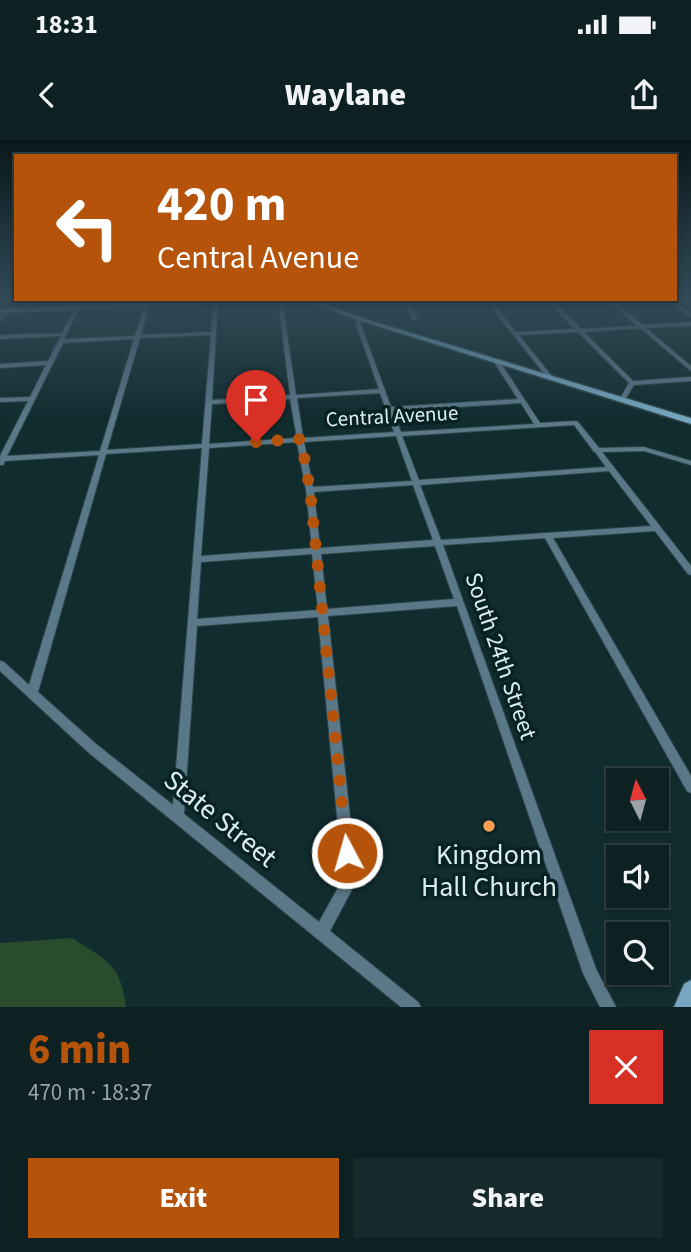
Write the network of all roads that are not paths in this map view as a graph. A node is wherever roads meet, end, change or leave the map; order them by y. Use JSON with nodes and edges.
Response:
{"nodes":[{"id":1,"x":61,"y":339,"type":"edge"},
{"id":2,"x":138,"y":339,"type":"edge"},
{"id":3,"x":214,"y":339,"type":"edge"},
{"id":4,"x":285,"y":339,"type":"edge"},
{"id":5,"x":363,"y":339,"type":"edge"},
{"id":6,"x":425,"y":339,"type":"edge"},
{"id":7,"x":519,"y":339,"type":"edge"},
{"id":8,"x":588,"y":339,"type":"edge"},
{"id":9,"x":657,"y":339,"type":"edge"},
{"id":10,"x":497,"y":362,"type":"junction"},
{"id":11,"x":50,"y":363,"type":"junction"},
{"id":12,"x":0,"y":366,"type":"edge"},
{"id":13,"x":691,"y":369,"type":"edge"},
{"id":14,"x":551,"y":379,"type":"junction"},
{"id":15,"x":691,"y":379,"type":"edge"},
{"id":16,"x":632,"y":383,"type":"junction"},
{"id":17,"x":381,"y":391,"type":"junction"},
{"id":18,"x":294,"y":397,"type":"junction"},
{"id":19,"x":33,"y":398,"type":"junction"},
{"id":20,"x":0,"y":400,"type":"edge"},
{"id":21,"x":622,"y":400,"type":"junction"},
{"id":22,"x":522,"y":401,"type":"junction"},
{"id":23,"x":209,"y":402,"type":"junction"},
{"id":24,"x":388,"y":409,"type":"junction"},
{"id":25,"x":691,"y":421,"type":"edge"},
{"id":26,"x":538,"y":425,"type":"junction"},
{"id":27,"x":396,"y":433,"type":"junction"},
{"id":28,"x":301,"y":439,"type":"junction"},
{"id":29,"x":206,"y":446,"type":"junction"},
{"id":30,"x":595,"y":450,"type":"junction"},
{"id":31,"x":105,"y":452,"type":"junction"},
{"id":32,"x":1,"y":461,"type":"edge"},
{"id":33,"x":691,"y":463,"type":"edge"},
{"id":34,"x":610,"y":469,"type":"junction"},
{"id":35,"x":414,"y":483,"type":"junction"},
{"id":36,"x":310,"y":490,"type":"junction"},
{"id":37,"x":658,"y":528,"type":"junction"},
{"id":38,"x":548,"y":536,"type":"junction"},
{"id":39,"x":439,"y":544,"type":"junction"},
{"id":40,"x":317,"y":553,"type":"junction"},
{"id":41,"x":197,"y":559,"type":"junction"},
{"id":42,"x":691,"y":572,"type":"edge"},
{"id":43,"x":460,"y":602,"type":"junction"},
{"id":44,"x":323,"y":613,"type":"junction"},
{"id":45,"x":192,"y":623,"type":"junction"},
{"id":46,"x":0,"y":665,"type":"edge"},
{"id":47,"x":32,"y":693,"type":"junction"},
{"id":48,"x":691,"y":787,"type":"edge"},
{"id":49,"x":178,"y":814,"type":"junction"},
{"id":50,"x":322,"y":931,"type":"junction"},
{"id":51,"x":691,"y":991,"type":"edge"},
{"id":52,"x":413,"y":1007,"type":"edge"},
{"id":53,"x":608,"y":1007,"type":"edge"},
{"id":54,"x":685,"y":1007,"type":"edge"}],
"edges":[{"from":1,"to":11,"type":"street"},
{"from":2,"to":31,"type":"street"},
{"from":3,"to":23,"type":"street"},
{"from":4,"to":18,"type":"street"},
{"from":5,"to":17,"type":"street","name":"South 24th Street"},
{"from":6,"to":10,"type":"main road"},
{"from":7,"to":14,"type":"street"},
{"from":8,"to":16,"type":"street"},
{"from":9,"to":13,"type":"street"},
{"from":10,"to":14,"type":"main road"},
{"from":10,"to":22,"type":"street"},
{"from":11,"to":12,"type":"street"},
{"from":11,"to":19,"type":"street"},
{"from":14,"to":21,"type":"main road"},
{"from":15,"to":16,"type":"street"},
{"from":16,"to":21,"type":"street"},
{"from":17,"to":18,"type":"street"},
{"from":17,"to":24,"type":"street","name":"South 24th Street"},
{"from":18,"to":23,"type":"street"},
{"from":18,"to":28,"type":"street"},
{"from":19,"to":20,"type":"street"},
{"from":19,"to":32,"type":"street"},
{"from":21,"to":25,"type":"main road"},
{"from":22,"to":24,"type":"street"},
{"from":22,"to":26,"type":"street"},
{"from":23,"to":29,"type":"street"},
{"from":24,"to":27,"type":"street","name":"South 24th Street"},
{"from":26,"to":27,"type":"street","name":"Central Avenue"},
{"from":26,"to":30,"type":"street","name":"Central Avenue"},
{"from":27,"to":28,"type":"street","name":"Central Avenue"},
{"from":27,"to":35,"type":"street","name":"South 24th Street"},
{"from":28,"to":29,"type":"street","name":"Central Avenue"},
{"from":28,"to":36,"type":"street"},
{"from":29,"to":31,"type":"street","name":"Central Avenue"},
{"from":29,"to":41,"type":"street"},
{"from":30,"to":33,"type":"street"},
{"from":30,"to":34,"type":"street"},
{"from":31,"to":32,"type":"street","name":"Central Avenue"},
{"from":31,"to":47,"type":"street"},
{"from":34,"to":35,"type":"street"},
{"from":34,"to":37,"type":"street"},
{"from":35,"to":36,"type":"street"},
{"from":35,"to":39,"type":"street","name":"South 24th Street"},
{"from":36,"to":40,"type":"street"},
{"from":37,"to":38,"type":"street"},
{"from":37,"to":42,"type":"street"},
{"from":38,"to":39,"type":"street"},
{"from":38,"to":48,"type":"street"},
{"from":39,"to":40,"type":"street"},
{"from":39,"to":43,"type":"street","name":"South 24th Street"},
{"from":40,"to":41,"type":"street"},
{"from":40,"to":44,"type":"street"},
{"from":41,"to":45,"type":"street"},
{"from":43,"to":44,"type":"street"},
{"from":43,"to":53,"type":"street","name":"South 24th Street"},
{"from":44,"to":45,"type":"street"},
{"from":44,"to":50,"type":"street"},
{"from":45,"to":49,"type":"street"},
{"from":46,"to":47,"type":"street","name":"State Street"},
{"from":47,"to":49,"type":"street","name":"State Street"},
{"from":49,"to":50,"type":"street","name":"State Street"},
{"from":50,"to":52,"type":"street","name":"State Street"},
{"from":51,"to":54,"type":"main road"}]}
